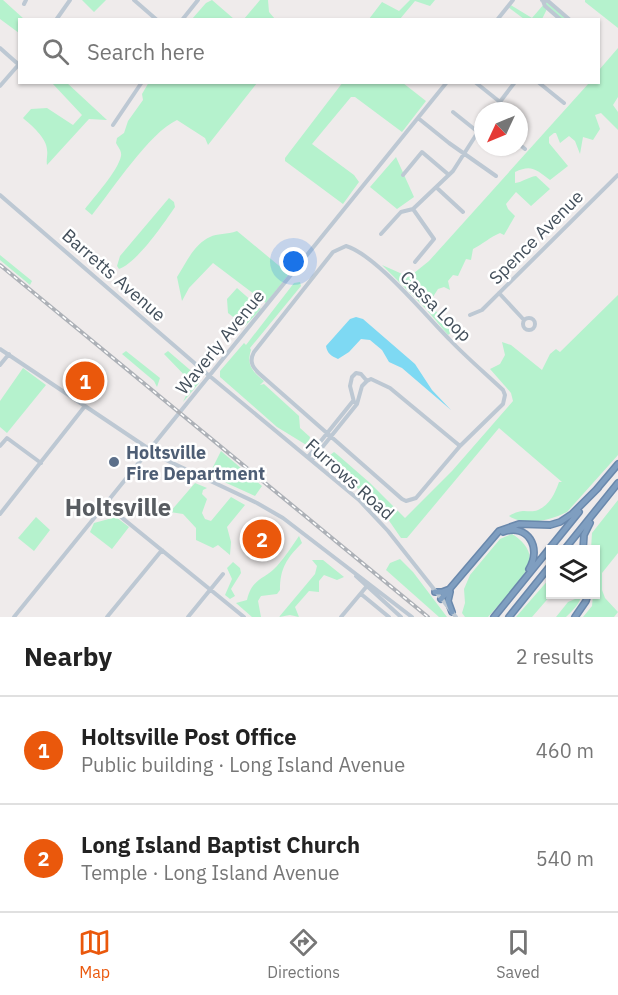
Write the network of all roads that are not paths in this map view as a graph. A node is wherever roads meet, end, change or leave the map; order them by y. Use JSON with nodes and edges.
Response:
{"nodes":[{"id":1,"x":70,"y":0,"type":"edge"},
{"id":2,"x":134,"y":0,"type":"edge"},
{"id":3,"x":198,"y":0,"type":"edge"},
{"id":4,"x":513,"y":0,"type":"edge"},
{"id":5,"x":542,"y":0,"type":"edge"},
{"id":6,"x":57,"y":18,"type":"edge"},
{"id":7,"x":155,"y":18,"type":"edge"},
{"id":8,"x":184,"y":18,"type":"edge"},
{"id":9,"x":499,"y":18,"type":"edge"},
{"id":10,"x":559,"y":18,"type":"edge"},
{"id":11,"x":568,"y":18,"type":"edge"},
{"id":12,"x":0,"y":48,"type":"edge"},
{"id":13,"x":18,"y":63,"type":"edge"},
{"id":14,"x":18,"y":65,"type":"edge"},
{"id":15,"x":141,"y":84,"type":"edge"},
{"id":16,"x":445,"y":84,"type":"edge"},
{"id":17,"x":478,"y":84,"type":"edge"},
{"id":18,"x":514,"y":84,"type":"edge"},
{"id":19,"x":540,"y":84,"type":"edge"},
{"id":20,"x":0,"y":86,"type":"edge"},
{"id":21,"x":500,"y":102,"type":"joint"},
{"id":22,"x":564,"y":104,"type":"dead end"},
{"id":23,"x":453,"y":112,"type":"dead end"},
{"id":24,"x":418,"y":118,"type":"junction"},
{"id":25,"x":113,"y":125,"type":"dead end"},
{"id":26,"x":474,"y":129,"type":"edge"},
{"id":27,"x":474,"y":139,"type":"edge"},
{"id":28,"x":465,"y":155,"type":"junction"},
{"id":29,"x":403,"y":175,"type":"dead end"},
{"id":30,"x":449,"y":175,"type":"junction"},
{"id":31,"x":618,"y":175,"type":"edge"},
{"id":32,"x":496,"y":176,"type":"dead end"},
{"id":33,"x":437,"y":188,"type":"junction"},
{"id":34,"x":0,"y":195,"type":"edge"},
{"id":35,"x":413,"y":209,"type":"junction"},
{"id":36,"x":463,"y":212,"type":"dead end"},
{"id":37,"x":381,"y":234,"type":"dead end"},
{"id":38,"x":415,"y":262,"type":"dead end"},
{"id":39,"x":499,"y":293,"type":"junction"},
{"id":40,"x":471,"y":315,"type":"dead end"},
{"id":41,"x":524,"y":321,"type":"dead end"},
{"id":42,"x":0,"y":349,"type":"edge"},
{"id":43,"x":9,"y":354,"type":"junction"},
{"id":44,"x":0,"y":365,"type":"edge"},
{"id":45,"x":210,"y":377,"type":"junction"},
{"id":46,"x":367,"y":381,"type":"junction"},
{"id":47,"x":355,"y":402,"type":"junction"},
{"id":48,"x":86,"y":406,"type":"junction"},
{"id":49,"x":327,"y":433,"type":"junction"},
{"id":50,"x":332,"y":436,"type":"junction"},
{"id":51,"x":0,"y":446,"type":"edge"},
{"id":52,"x":460,"y":446,"type":"junction"},
{"id":53,"x":150,"y":450,"type":"junction"},
{"id":54,"x":310,"y":459,"type":"junction"},
{"id":55,"x":41,"y":463,"type":"junction"},
{"id":56,"x":618,"y":464,"type":"edge"},
{"id":57,"x":618,"y":483,"type":"edge"},
{"id":58,"x":598,"y":488,"type":"junction"},
{"id":59,"x":611,"y":492,"type":"junction"},
{"id":60,"x":105,"y":504,"type":"junction"},
{"id":61,"x":0,"y":514,"type":"edge"},
{"id":62,"x":493,"y":538,"type":"junction"},
{"id":63,"x":567,"y":545,"type":"edge"},
{"id":64,"x":583,"y":545,"type":"edge"},
{"id":65,"x":162,"y":550,"type":"junction"},
{"id":66,"x":546,"y":572,"type":"edge"},
{"id":67,"x":224,"y":574,"type":"dead end"},
{"id":68,"x":546,"y":577,"type":"edge"},
{"id":69,"x":368,"y":585,"type":"junction"},
{"id":70,"x":452,"y":588,"type":"junction"},
{"id":71,"x":517,"y":588,"type":"junction"},
{"id":72,"x":211,"y":590,"type":"junction"},
{"id":73,"x":435,"y":592,"type":"junction"},
{"id":74,"x":360,"y":594,"type":"junction"},
{"id":75,"x":526,"y":596,"type":"junction"},
{"id":76,"x":441,"y":599,"type":"junction"},
{"id":77,"x":584,"y":599,"type":"edge"},
{"id":78,"x":454,"y":615,"type":"edge"},
{"id":79,"x":242,"y":616,"type":"edge"},
{"id":80,"x":14,"y":617,"type":"edge"},
{"id":81,"x":107,"y":617,"type":"edge"},
{"id":82,"x":188,"y":617,"type":"edge"},
{"id":83,"x":341,"y":617,"type":"edge"},
{"id":84,"x":389,"y":617,"type":"edge"},
{"id":85,"x":401,"y":617,"type":"edge"},
{"id":86,"x":412,"y":617,"type":"edge"},
{"id":87,"x":494,"y":617,"type":"edge"},
{"id":88,"x":509,"y":617,"type":"edge"},
{"id":89,"x":574,"y":617,"type":"edge"}],
"edges":[{"from":1,"to":6,"type":"street"},
{"from":2,"to":7,"type":"street"},
{"from":3,"to":8,"type":"street"},
{"from":4,"to":9,"type":"street"},
{"from":5,"to":10,"type":"street"},
{"from":5,"to":11,"type":"street"},
{"from":12,"to":13,"type":"street"},
{"from":14,"to":20,"type":"street"},
{"from":15,"to":25,"type":"street"},
{"from":16,"to":24,"type":"street","name":"Waverly Avenue"},
{"from":17,"to":21,"type":"street"},
{"from":18,"to":21,"type":"street"},
{"from":19,"to":22,"type":"street"},
{"from":23,"to":26,"type":"street"},
{"from":24,"to":28,"type":"street"},
{"from":24,"to":45,"type":"street","name":"Waverly Avenue"},
{"from":27,"to":28,"type":"street"},
{"from":28,"to":30,"type":"street"},
{"from":28,"to":32,"type":"street"},
{"from":29,"to":30,"type":"street"},
{"from":30,"to":33,"type":"street"},
{"from":31,"to":39,"type":"street","name":"Spence Avenue"},
{"from":33,"to":35,"type":"street"},
{"from":33,"to":36,"type":"street"},
{"from":34,"to":45,"type":"street","name":"Barretts Avenue"},
{"from":35,"to":37,"type":"street"},
{"from":35,"to":38,"type":"street"},
{"from":39,"to":40,"type":"street","name":"Spence Avenue"},
{"from":39,"to":41,"type":"street"},
{"from":42,"to":43,"type":"street"},
{"from":43,"to":44,"type":"street"},
{"from":43,"to":48,"type":"street"},
{"from":45,"to":53,"type":"street","name":"Waverly Avenue"},
{"from":45,"to":54,"type":"street","name":"Furrows Road"},
{"from":46,"to":47,"type":"street"},
{"from":46,"to":47,"type":"street"},
{"from":46,"to":52,"type":"street"},
{"from":47,"to":49,"type":"street"},
{"from":47,"to":50,"type":"street"},
{"from":48,"to":53,"type":"street"},
{"from":48,"to":55,"type":"street"},
{"from":49,"to":50,"type":"street","name":"Cassa Loop"},
{"from":49,"to":52,"type":"street","name":"Cassa Loop"},
{"from":49,"to":54,"type":"street"},
{"from":50,"to":52,"type":"street","name":"Cassa Loop"},
{"from":50,"to":54,"type":"street"},
{"from":51,"to":55,"type":"street"},
{"from":53,"to":60,"type":"street","name":"Waverly Avenue"},
{"from":53,"to":69,"type":"street"},
{"from":54,"to":73,"type":"street","name":"Furrows Road"},
{"from":55,"to":61,"type":"street"},
{"from":56,"to":58,"type":"highway"},
{"from":57,"to":59,"type":"highway"},
{"from":58,"to":62,"type":"highway"},
{"from":58,"to":71,"type":"highway"},
{"from":59,"to":63,"type":"highway"},
{"from":59,"to":64,"type":"highway"},
{"from":60,"to":65,"type":"street"},
{"from":60,"to":80,"type":"street","name":"Waverly Avenue"},
{"from":62,"to":70,"type":"highway"},
{"from":62,"to":71,"type":"highway"},
{"from":65,"to":72,"type":"street"},
{"from":65,"to":81,"type":"street"},
{"from":66,"to":75,"type":"highway"},
{"from":67,"to":72,"type":"street"},
{"from":68,"to":75,"type":"highway"},
{"from":69,"to":74,"type":"street"},
{"from":69,"to":85,"type":"street"},
{"from":69,"to":86,"type":"street"},
{"from":70,"to":73,"type":"highway"},
{"from":70,"to":76,"type":"highway"},
{"from":70,"to":78,"type":"highway"},
{"from":71,"to":87,"type":"highway"},
{"from":72,"to":79,"type":"street"},
{"from":72,"to":82,"type":"street"},
{"from":73,"to":76,"type":"street","name":"Furrows Road"},
{"from":74,"to":83,"type":"street"},
{"from":74,"to":84,"type":"street"},
{"from":75,"to":88,"type":"highway"},
{"from":76,"to":78,"type":"street","name":"Furrows Road"},
{"from":77,"to":89,"type":"highway"}]}
